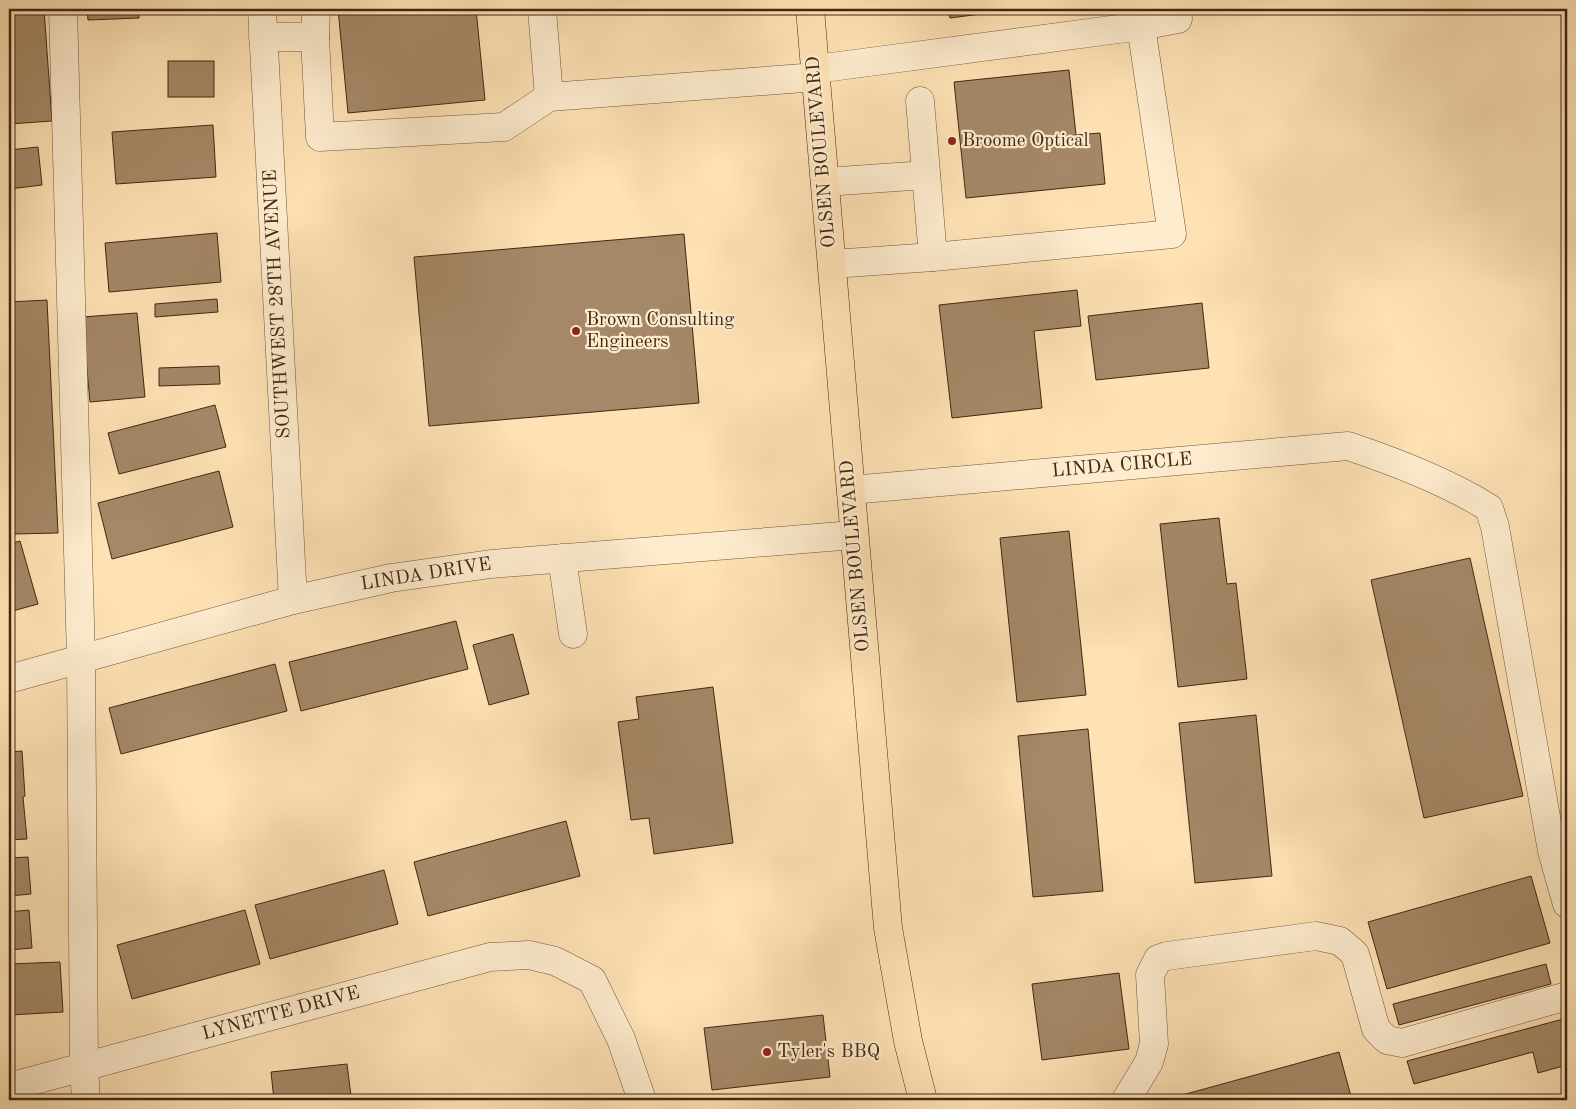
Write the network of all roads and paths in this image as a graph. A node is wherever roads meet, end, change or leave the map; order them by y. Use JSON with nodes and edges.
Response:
{"nodes":[{"id":1,"x":63,"y":9,"type":"edge"},
{"id":2,"x":262,"y":9,"type":"edge"},
{"id":3,"x":316,"y":9,"type":"edge"},
{"id":4,"x":542,"y":9,"type":"edge"},
{"id":5,"x":810,"y":9,"type":"edge"},
{"id":6,"x":1176,"y":9,"type":"edge"},
{"id":7,"x":1141,"y":26,"type":"junction"},
{"id":8,"x":316,"y":37,"type":"junction"},
{"id":9,"x":263,"y":38,"type":"junction"},
{"id":10,"x":816,"y":73,"type":"junction"},
{"id":11,"x":549,"y":97,"type":"junction"},
{"id":12,"x":920,"y":101,"type":"dead end"},
{"id":13,"x":926,"y":175,"type":"junction"},
{"id":14,"x":825,"y":182,"type":"junction"},
{"id":15,"x":933,"y":257,"type":"junction"},
{"id":16,"x":832,"y":264,"type":"junction"},
{"id":17,"x":850,"y":490,"type":"junction"},
{"id":18,"x":854,"y":536,"type":"junction"},
{"id":19,"x":562,"y":558,"type":"junction"},
{"id":20,"x":293,"y":600,"type":"junction"},
{"id":21,"x":573,"y":634,"type":"dead end"},
{"id":22,"x":81,"y":659,"type":"junction"},
{"id":23,"x":9,"y":679,"type":"edge"},
{"id":24,"x":1567,"y":904,"type":"edge"},
{"id":25,"x":1567,"y":996,"type":"edge"},
{"id":26,"x":84,"y":1067,"type":"junction"},
{"id":27,"x":9,"y":1087,"type":"edge"},
{"id":28,"x":86,"y":1100,"type":"edge"},
{"id":29,"x":642,"y":1100,"type":"edge"},
{"id":30,"x":923,"y":1100,"type":"edge"},
{"id":31,"x":1126,"y":1100,"type":"edge"}],
"edges":[{"from":1,"to":22,"type":"street"},
{"from":2,"to":9,"type":"street","name":"SOUTHWEST 28TH AVENUE"},
{"from":3,"to":8,"type":"street"},
{"from":4,"to":11,"type":"street"},
{"from":5,"to":10,"type":"main road","name":"OLSEN BOULEVARD"},
{"from":6,"to":7,"type":"street"},
{"from":7,"to":10,"type":"street"},
{"from":7,"to":15,"type":"street"},
{"from":8,"to":9,"type":"street"},
{"from":8,"to":11,"type":"street"},
{"from":9,"to":20,"type":"street","name":"SOUTHWEST 28TH AVENUE"},
{"from":10,"to":11,"type":"street"},
{"from":10,"to":14,"type":"main road","name":"OLSEN BOULEVARD"},
{"from":12,"to":13,"type":"street"},
{"from":13,"to":14,"type":"street"},
{"from":13,"to":15,"type":"street"},
{"from":14,"to":16,"type":"main road","name":"OLSEN BOULEVARD"},
{"from":15,"to":16,"type":"street"},
{"from":16,"to":17,"type":"main road","name":"OLSEN BOULEVARD"},
{"from":17,"to":18,"type":"main road","name":"OLSEN BOULEVARD"},
{"from":17,"to":24,"type":"street","name":"LINDA CIRCLE"},
{"from":18,"to":19,"type":"street","name":"LINDA DRIVE"},
{"from":18,"to":30,"type":"main road","name":"OLSEN BOULEVARD"},
{"from":19,"to":20,"type":"street","name":"LINDA DRIVE"},
{"from":19,"to":21,"type":"street"},
{"from":20,"to":22,"type":"street","name":"LINDA DRIVE"},
{"from":22,"to":23,"type":"street","name":"LINDA DRIVE"},
{"from":22,"to":26,"type":"street"},
{"from":25,"to":31,"type":"street"},
{"from":26,"to":27,"type":"street","name":"LYNETTE DRIVE"},
{"from":26,"to":28,"type":"street"},
{"from":26,"to":29,"type":"street","name":"LYNETTE DRIVE"}]}
